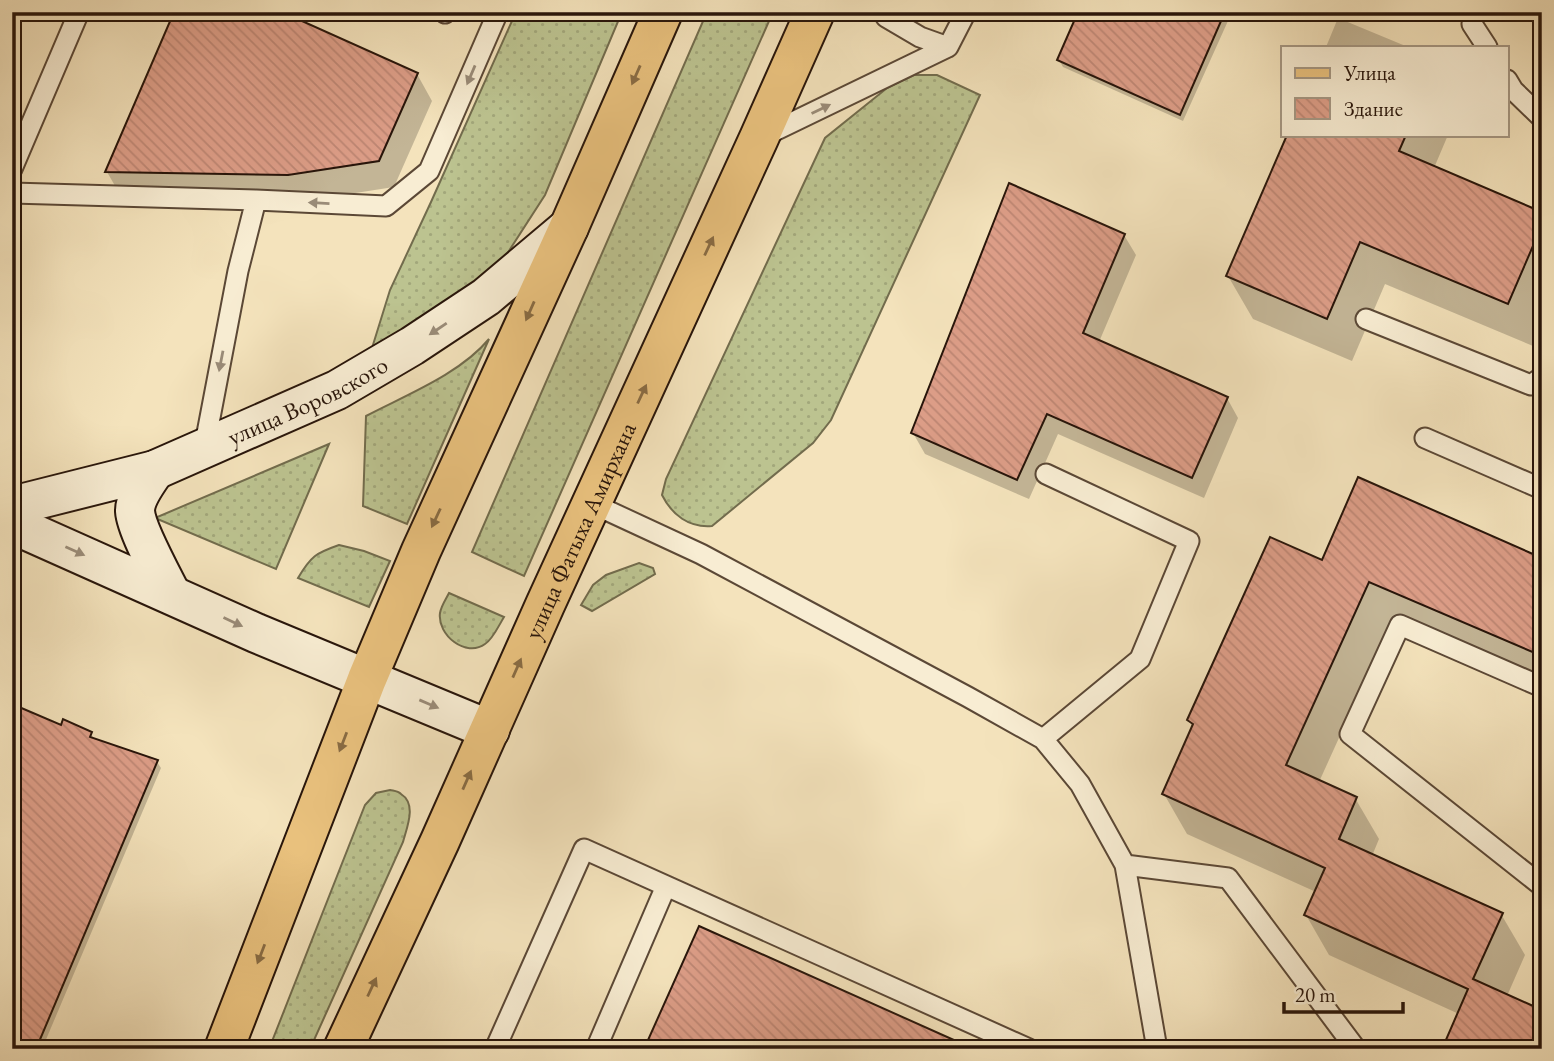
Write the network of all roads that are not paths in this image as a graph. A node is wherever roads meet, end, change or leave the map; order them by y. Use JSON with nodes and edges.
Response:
{"nodes":[{"id":1,"x":79,"y":12,"type":"edge"},
{"id":2,"x":498,"y":12,"type":"edge"},
{"id":3,"x":663,"y":12,"type":"edge"},
{"id":4,"x":815,"y":12,"type":"edge"},
{"id":5,"x":883,"y":12,"type":"edge"},
{"id":6,"x":966,"y":12,"type":"edge"},
{"id":7,"x":1472,"y":24,"type":"dead end"},
{"id":8,"x":1485,"y":46,"type":"edge"},
{"id":9,"x":948,"y":47,"type":"junction"},
{"id":10,"x":1508,"y":82,"type":"edge"},
{"id":11,"x":1542,"y":118,"type":"edge"},
{"id":12,"x":759,"y":138,"type":"junction"},
{"id":13,"x":12,"y":169,"type":"edge"},
{"id":14,"x":12,"y":193,"type":"edge"},
{"id":15,"x":256,"y":200,"type":"junction"},
{"id":16,"x":569,"y":227,"type":"junction"},
{"id":17,"x":1366,"y":319,"type":"dead end"},
{"id":18,"x":1542,"y":377,"type":"edge"},
{"id":19,"x":1425,"y":438,"type":"dead end"},
{"id":20,"x":204,"y":449,"type":"junction"},
{"id":21,"x":155,"y":470,"type":"junction"},
{"id":22,"x":1046,"y":474,"type":"dead end"},
{"id":23,"x":1542,"y":489,"type":"edge"},
{"id":24,"x":592,"y":503,"type":"junction"},
{"id":25,"x":12,"y":506,"type":"edge"},
{"id":26,"x":12,"y":523,"type":"edge"},
{"id":27,"x":171,"y":594,"type":"junction"},
{"id":28,"x":367,"y":679,"type":"junction"},
{"id":29,"x":1542,"y":687,"type":"edge"},
{"id":30,"x":490,"y":730,"type":"junction"},
{"id":31,"x":1043,"y":739,"type":"junction"},
{"id":32,"x":1125,"y":865,"type":"junction"},
{"id":33,"x":666,"y":886,"type":"junction"},
{"id":34,"x":1542,"y":886,"type":"edge"},
{"id":35,"x":224,"y":1049,"type":"edge"},
{"id":36,"x":343,"y":1049,"type":"edge"},
{"id":37,"x":495,"y":1049,"type":"edge"},
{"id":38,"x":597,"y":1049,"type":"edge"},
{"id":39,"x":1029,"y":1049,"type":"edge"},
{"id":40,"x":1157,"y":1049,"type":"edge"},
{"id":41,"x":1356,"y":1049,"type":"edge"}],
"edges":[{"from":1,"to":13,"type":"lane"},
{"from":2,"to":15,"type":"lane","one_way":true},
{"from":3,"to":16,"type":"main road","one_way":true},
{"from":4,"to":12,"type":"main road","name":"улица Фатыха Амирхана"},
{"from":5,"to":9,"type":"lane"},
{"from":6,"to":9,"type":"lane"},
{"from":7,"to":8,"type":"lane"},
{"from":12,"to":9,"type":"lane","one_way":true},
{"from":10,"to":11,"type":"lane"},
{"from":24,"to":12,"type":"main road","name":"улица Фатыха Амирхана","one_way":true},
{"from":14,"to":15,"type":"lane"},
{"from":15,"to":20,"type":"lane","one_way":true},
{"from":16,"to":20,"type":"street","name":"улица Воровского","one_way":true},
{"from":16,"to":28,"type":"main road","one_way":true},
{"from":17,"to":18,"type":"lane"},
{"from":19,"to":23,"type":"lane"},
{"from":20,"to":21,"type":"street","name":"улица Воровского"},
{"from":21,"to":25,"type":"street","name":"улица Воровского"},
{"from":21,"to":27,"type":"street"},
{"from":22,"to":31,"type":"lane"},
{"from":30,"to":24,"type":"main road","name":"улица Фатыха Амирхана","one_way":true},
{"from":24,"to":31,"type":"lane"},
{"from":26,"to":27,"type":"street","one_way":true},
{"from":27,"to":28,"type":"street","one_way":true},
{"from":28,"to":30,"type":"street","one_way":true},
{"from":28,"to":35,"type":"main road","one_way":true},
{"from":29,"to":34,"type":"lane"},
{"from":36,"to":30,"type":"main road","name":"улица Фатыха Амирхана","one_way":true},
{"from":31,"to":32,"type":"lane"},
{"from":32,"to":40,"type":"lane"},
{"from":32,"to":41,"type":"lane"},
{"from":33,"to":37,"type":"lane"},
{"from":33,"to":38,"type":"lane"},
{"from":33,"to":39,"type":"lane"}]}
